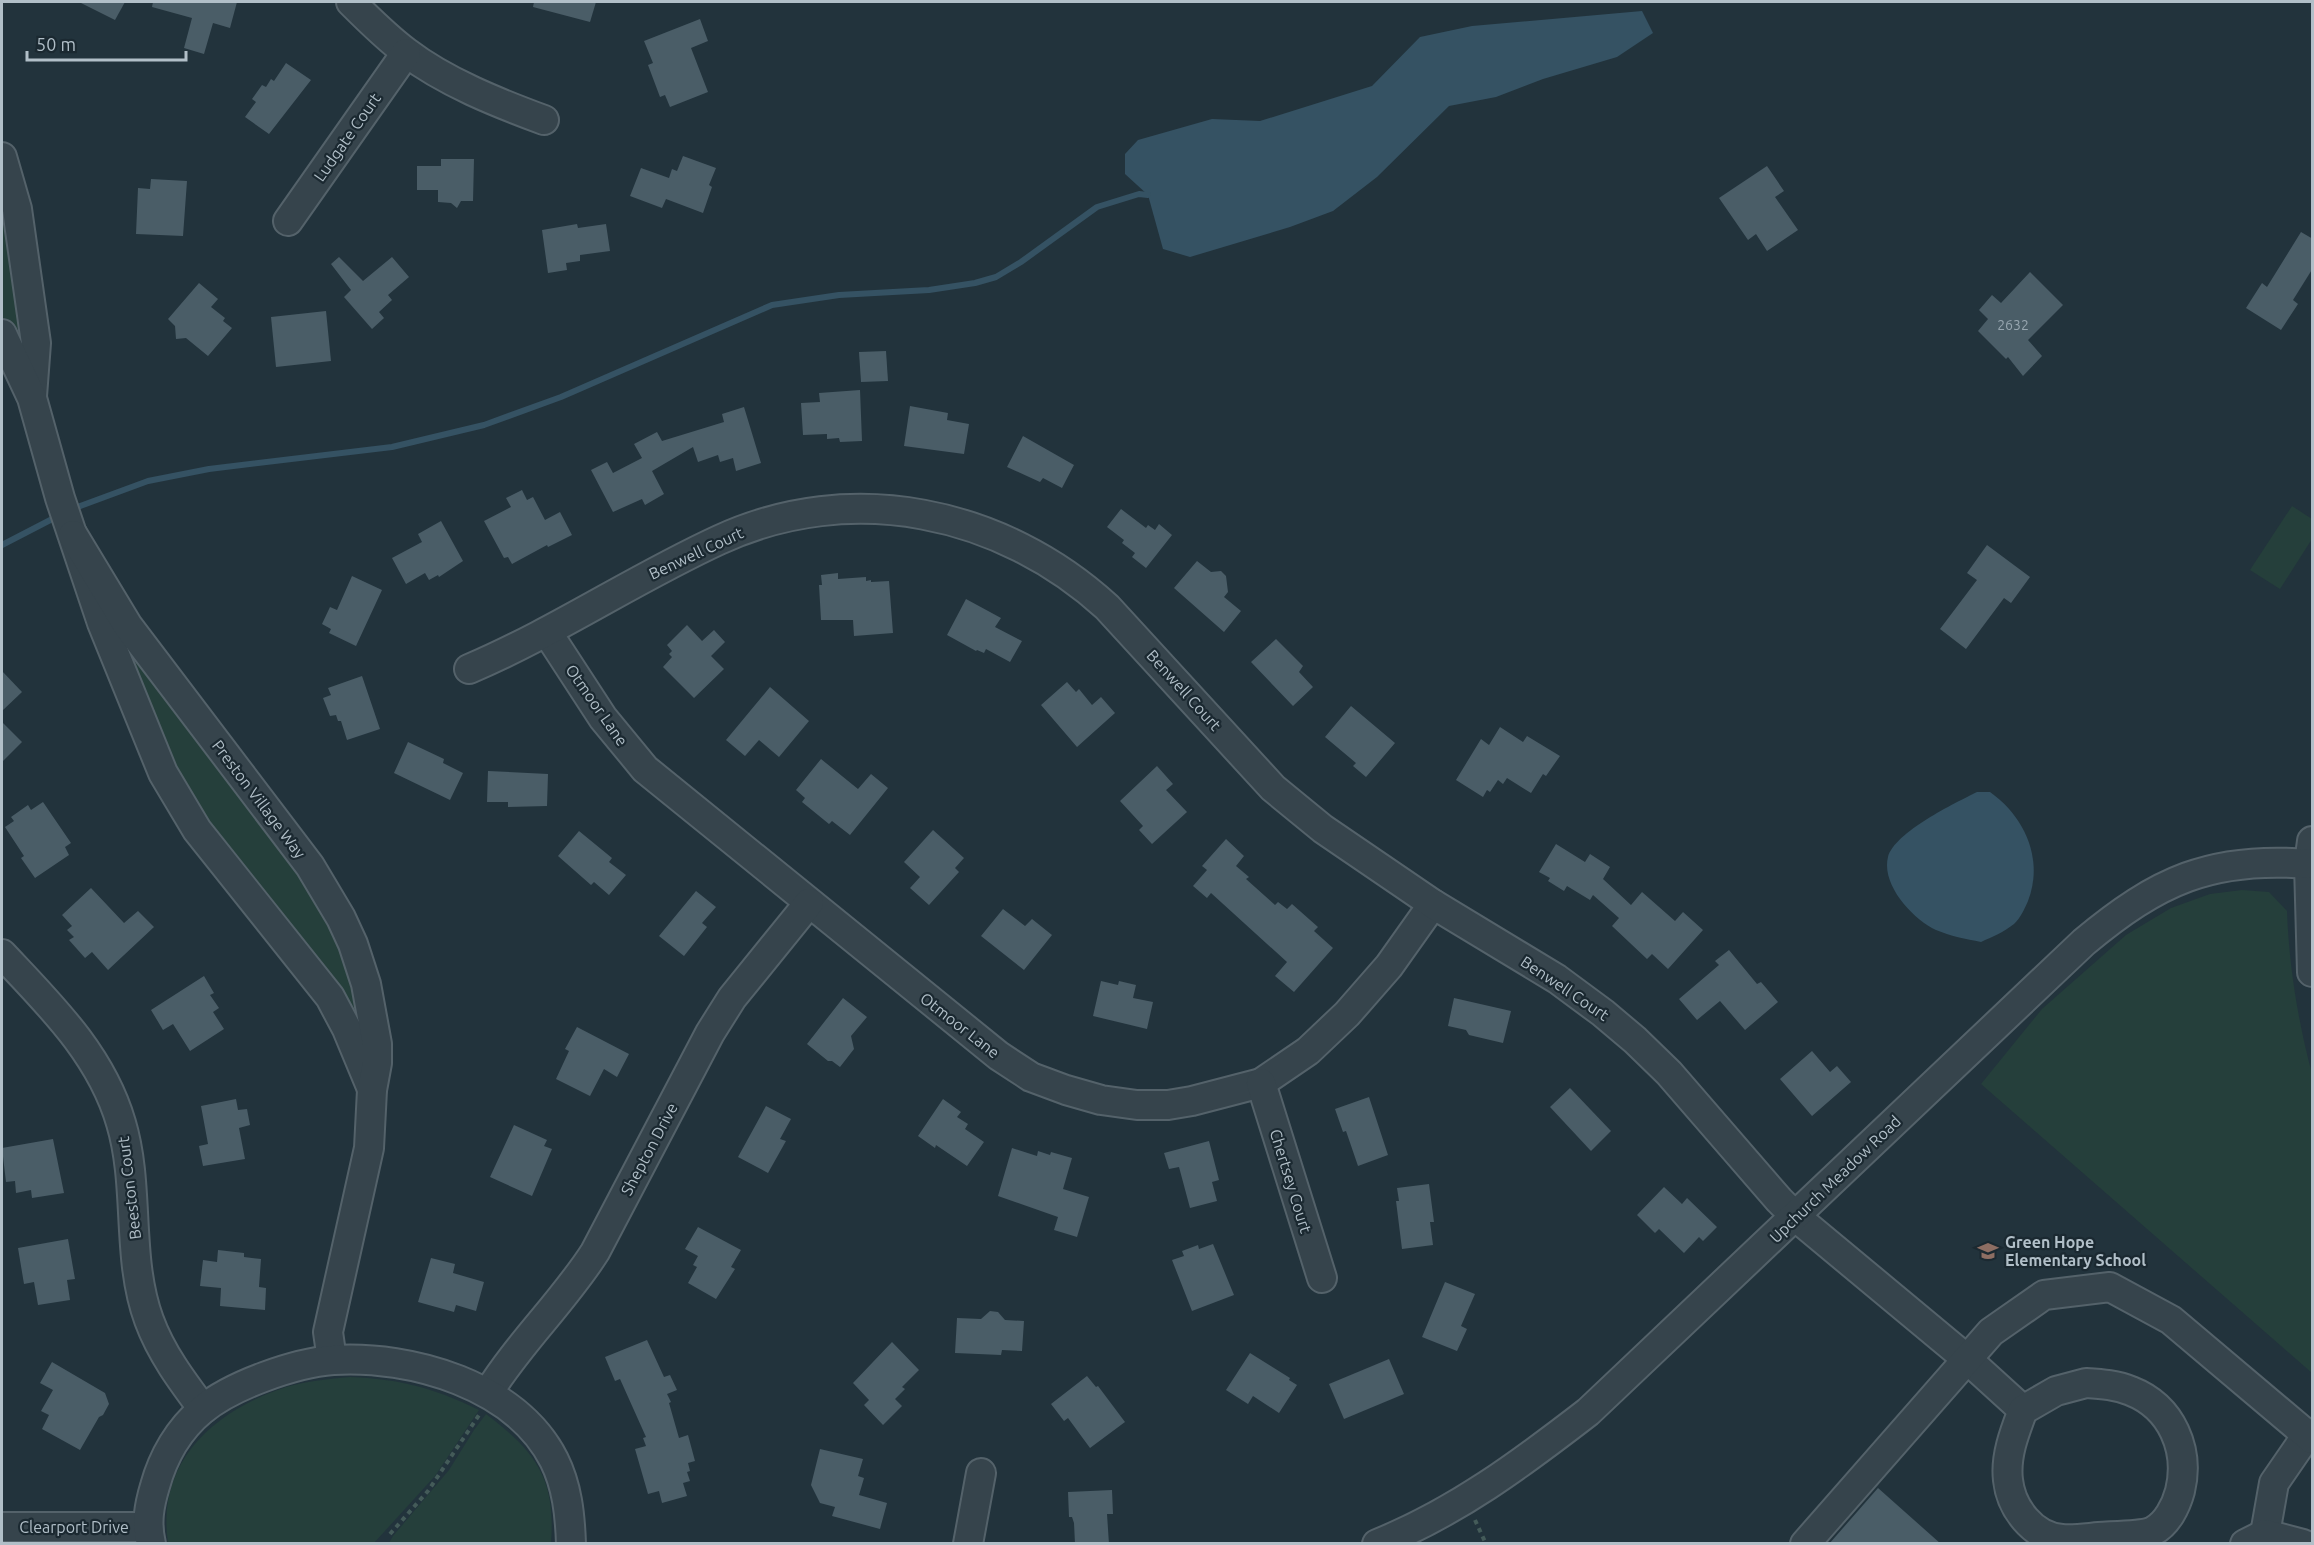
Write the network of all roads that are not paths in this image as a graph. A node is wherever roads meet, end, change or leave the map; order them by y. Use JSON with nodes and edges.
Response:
{"nodes":[{"id":1,"x":351,"y":2,"type":"edge"},
{"id":2,"x":406,"y":53,"type":"junction"},
{"id":3,"x":544,"y":120,"type":"dead end"},
{"id":4,"x":2,"y":157,"type":"edge"},
{"id":5,"x":288,"y":221,"type":"dead end"},
{"id":6,"x":2,"y":334,"type":"edge"},
{"id":7,"x":32,"y":398,"type":"junction"},
{"id":8,"x":73,"y":535,"type":"junction"},
{"id":9,"x":546,"y":632,"type":"junction"},
{"id":10,"x":469,"y":669,"type":"dead end"},
{"id":11,"x":2311,"y":852,"type":"edge"},
{"id":12,"x":809,"y":903,"type":"junction"},
{"id":13,"x":1433,"y":904,"type":"junction"},
{"id":14,"x":2,"y":954,"type":"edge"},
{"id":15,"x":2313,"y":972,"type":"edge"},
{"id":16,"x":1261,"y":1083,"type":"junction"},
{"id":17,"x":372,"y":1090,"type":"junction"},
{"id":18,"x":1796,"y":1217,"type":"junction"},
{"id":19,"x":1322,"y":1278,"type":"dead end"},
{"id":20,"x":332,"y":1360,"type":"junction"},
{"id":21,"x":1968,"y":1360,"type":"junction"},
{"id":22,"x":484,"y":1403,"type":"junction"},
{"id":23,"x":203,"y":1409,"type":"junction"},
{"id":24,"x":2023,"y":1410,"type":"junction"},
{"id":25,"x":2310,"y":1437,"type":"edge"},
{"id":26,"x":981,"y":1473,"type":"dead end"},
{"id":27,"x":2,"y":1527,"type":"edge"},
{"id":28,"x":149,"y":1535,"type":"edge"},
{"id":29,"x":2255,"y":1539,"type":"edge"},
{"id":30,"x":571,"y":1544,"type":"edge"},
{"id":31,"x":968,"y":1544,"type":"edge"},
{"id":32,"x":1377,"y":1544,"type":"edge"},
{"id":33,"x":1805,"y":1544,"type":"edge"},
{"id":34,"x":2303,"y":1544,"type":"edge"}],
"edges":[{"from":1,"to":2,"type":"street"},
{"from":2,"to":3,"type":"street"},
{"from":2,"to":5,"type":"street","name":"Ludgate Court"},
{"from":4,"to":7,"type":"street","name":"Preston Village Way"},
{"from":6,"to":7,"type":"street","name":"Preston Village Way"},
{"from":7,"to":8,"type":"street","name":"Preston Village Way"},
{"from":8,"to":17,"type":"street","name":"Preston Village Way"},
{"from":8,"to":17,"type":"street","name":"Preston Village Way"},
{"from":9,"to":10,"type":"street","name":"Benwell Court"},
{"from":9,"to":12,"type":"street","name":"Otmoor Lane"},
{"from":9,"to":13,"type":"street","name":"Benwell Court"},
{"from":11,"to":15,"type":"street"},
{"from":11,"to":18,"type":"street","name":"Upchurch Meadow Road"},
{"from":12,"to":16,"type":"street","name":"Otmoor Lane"},
{"from":12,"to":22,"type":"street","name":"Shepton Drive"},
{"from":13,"to":16,"type":"street","name":"Otmoor Lane"},
{"from":13,"to":18,"type":"street","name":"Benwell Court"},
{"from":14,"to":23,"type":"street","name":"Beeston Court"},
{"from":16,"to":19,"type":"street","name":"Chertsey Court"},
{"from":17,"to":20,"type":"street","name":"Preston Village Way"},
{"from":18,"to":21,"type":"street","name":"Benwell Court"},
{"from":18,"to":32,"type":"street","name":"Upchurch Meadow Road"},
{"from":20,"to":22,"type":"street"},
{"from":20,"to":23,"type":"street"},
{"from":21,"to":24,"type":"street","name":"Benwell Court"},
{"from":21,"to":25,"type":"street"},
{"from":21,"to":33,"type":"street"},
{"from":22,"to":30,"type":"street"},
{"from":23,"to":28,"type":"street"},
{"from":24,"to":24,"type":"street"},
{"from":25,"to":29,"type":"street"},
{"from":26,"to":31,"type":"street"},
{"from":27,"to":28,"type":"street","name":"Clearport Drive"},
{"from":29,"to":34,"type":"street"}]}
